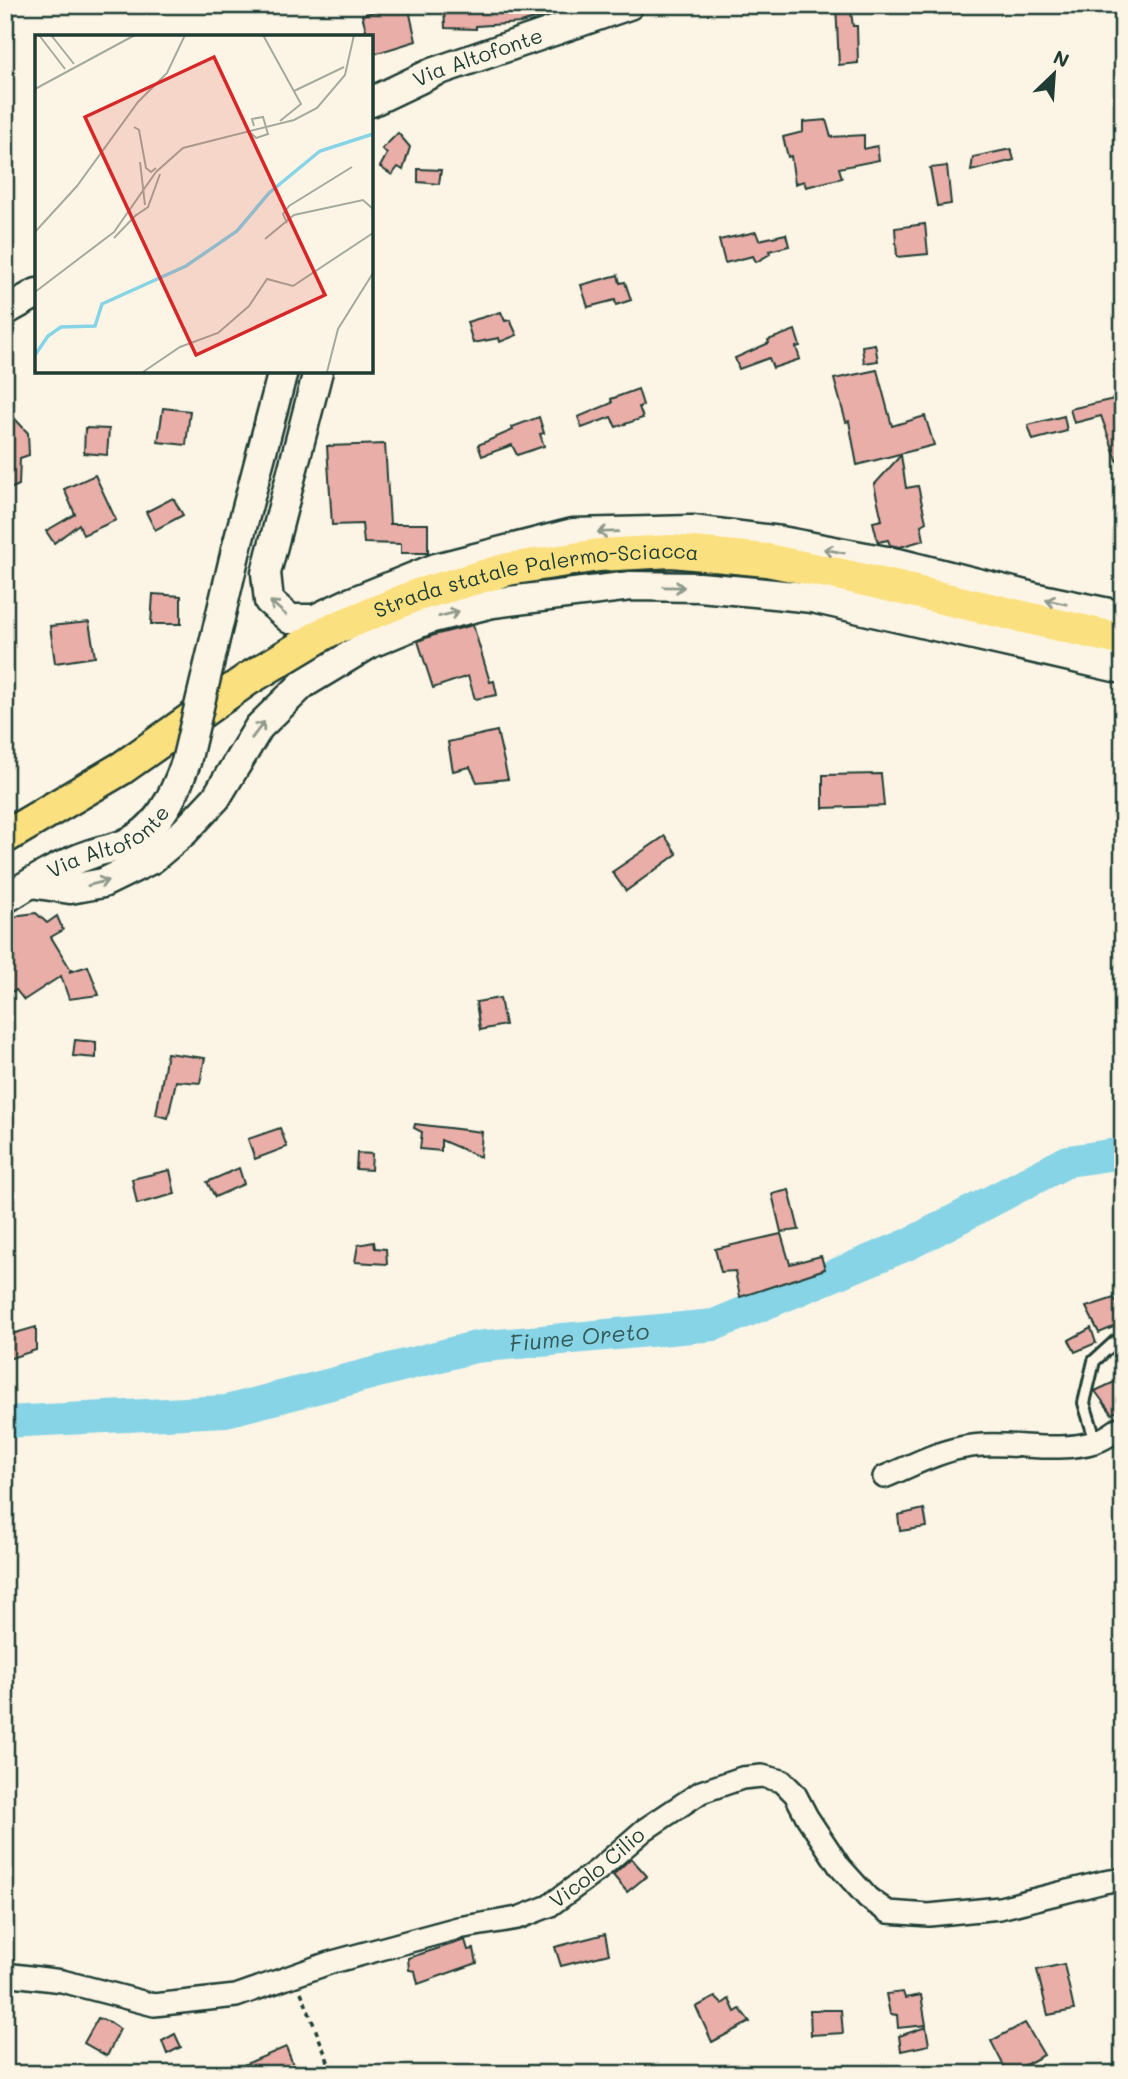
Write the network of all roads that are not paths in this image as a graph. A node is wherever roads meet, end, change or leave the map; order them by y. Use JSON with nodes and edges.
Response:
{"nodes":[{"id":1,"x":629,"y":5,"type":"edge"},
{"id":2,"x":373,"y":102,"type":"edge"},
{"id":3,"x":35,"y":294,"type":"edge"},
{"id":4,"x":5,"y":311,"type":"edge"},
{"id":5,"x":282,"y":373,"type":"edge"},
{"id":6,"x":317,"y":373,"type":"edge"},
{"id":7,"x":1123,"y":616,"type":"edge"},
{"id":8,"x":1123,"y":640,"type":"edge"},
{"id":9,"x":1123,"y":668,"type":"edge"},
{"id":10,"x":5,"y":837,"type":"edge"},
{"id":11,"x":31,"y":883,"type":"junction"},
{"id":12,"x":5,"y":900,"type":"edge"},
{"id":13,"x":1123,"y":1338,"type":"edge"},
{"id":14,"x":1123,"y":1426,"type":"edge"},
{"id":15,"x":1096,"y":1442,"type":"junction"},
{"id":16,"x":884,"y":1477,"type":"dead end"},
{"id":17,"x":1123,"y":1879,"type":"edge"},
{"id":18,"x":5,"y":1974,"type":"edge"}],
"edges":[{"from":1,"to":2,"type":"main road","name":"Via Altofonte"},
{"from":3,"to":4,"type":"main road"},
{"from":5,"to":11,"type":"main road","name":"Via Altofonte","bridge":true},
{"from":7,"to":6,"type":"main road","one_way":true},
{"from":8,"to":10,"type":"main road","name":"Strada statale Palermo-Sciacca"},
{"from":11,"to":9,"type":"main road","one_way":true},
{"from":11,"to":12,"type":"main road","name":"Via Altofonte"},
{"from":13,"to":15,"type":"lane"},
{"from":14,"to":15,"type":"street"},
{"from":15,"to":16,"type":"street"},
{"from":17,"to":18,"type":"street","name":"Vicolo Cilio"}]}
